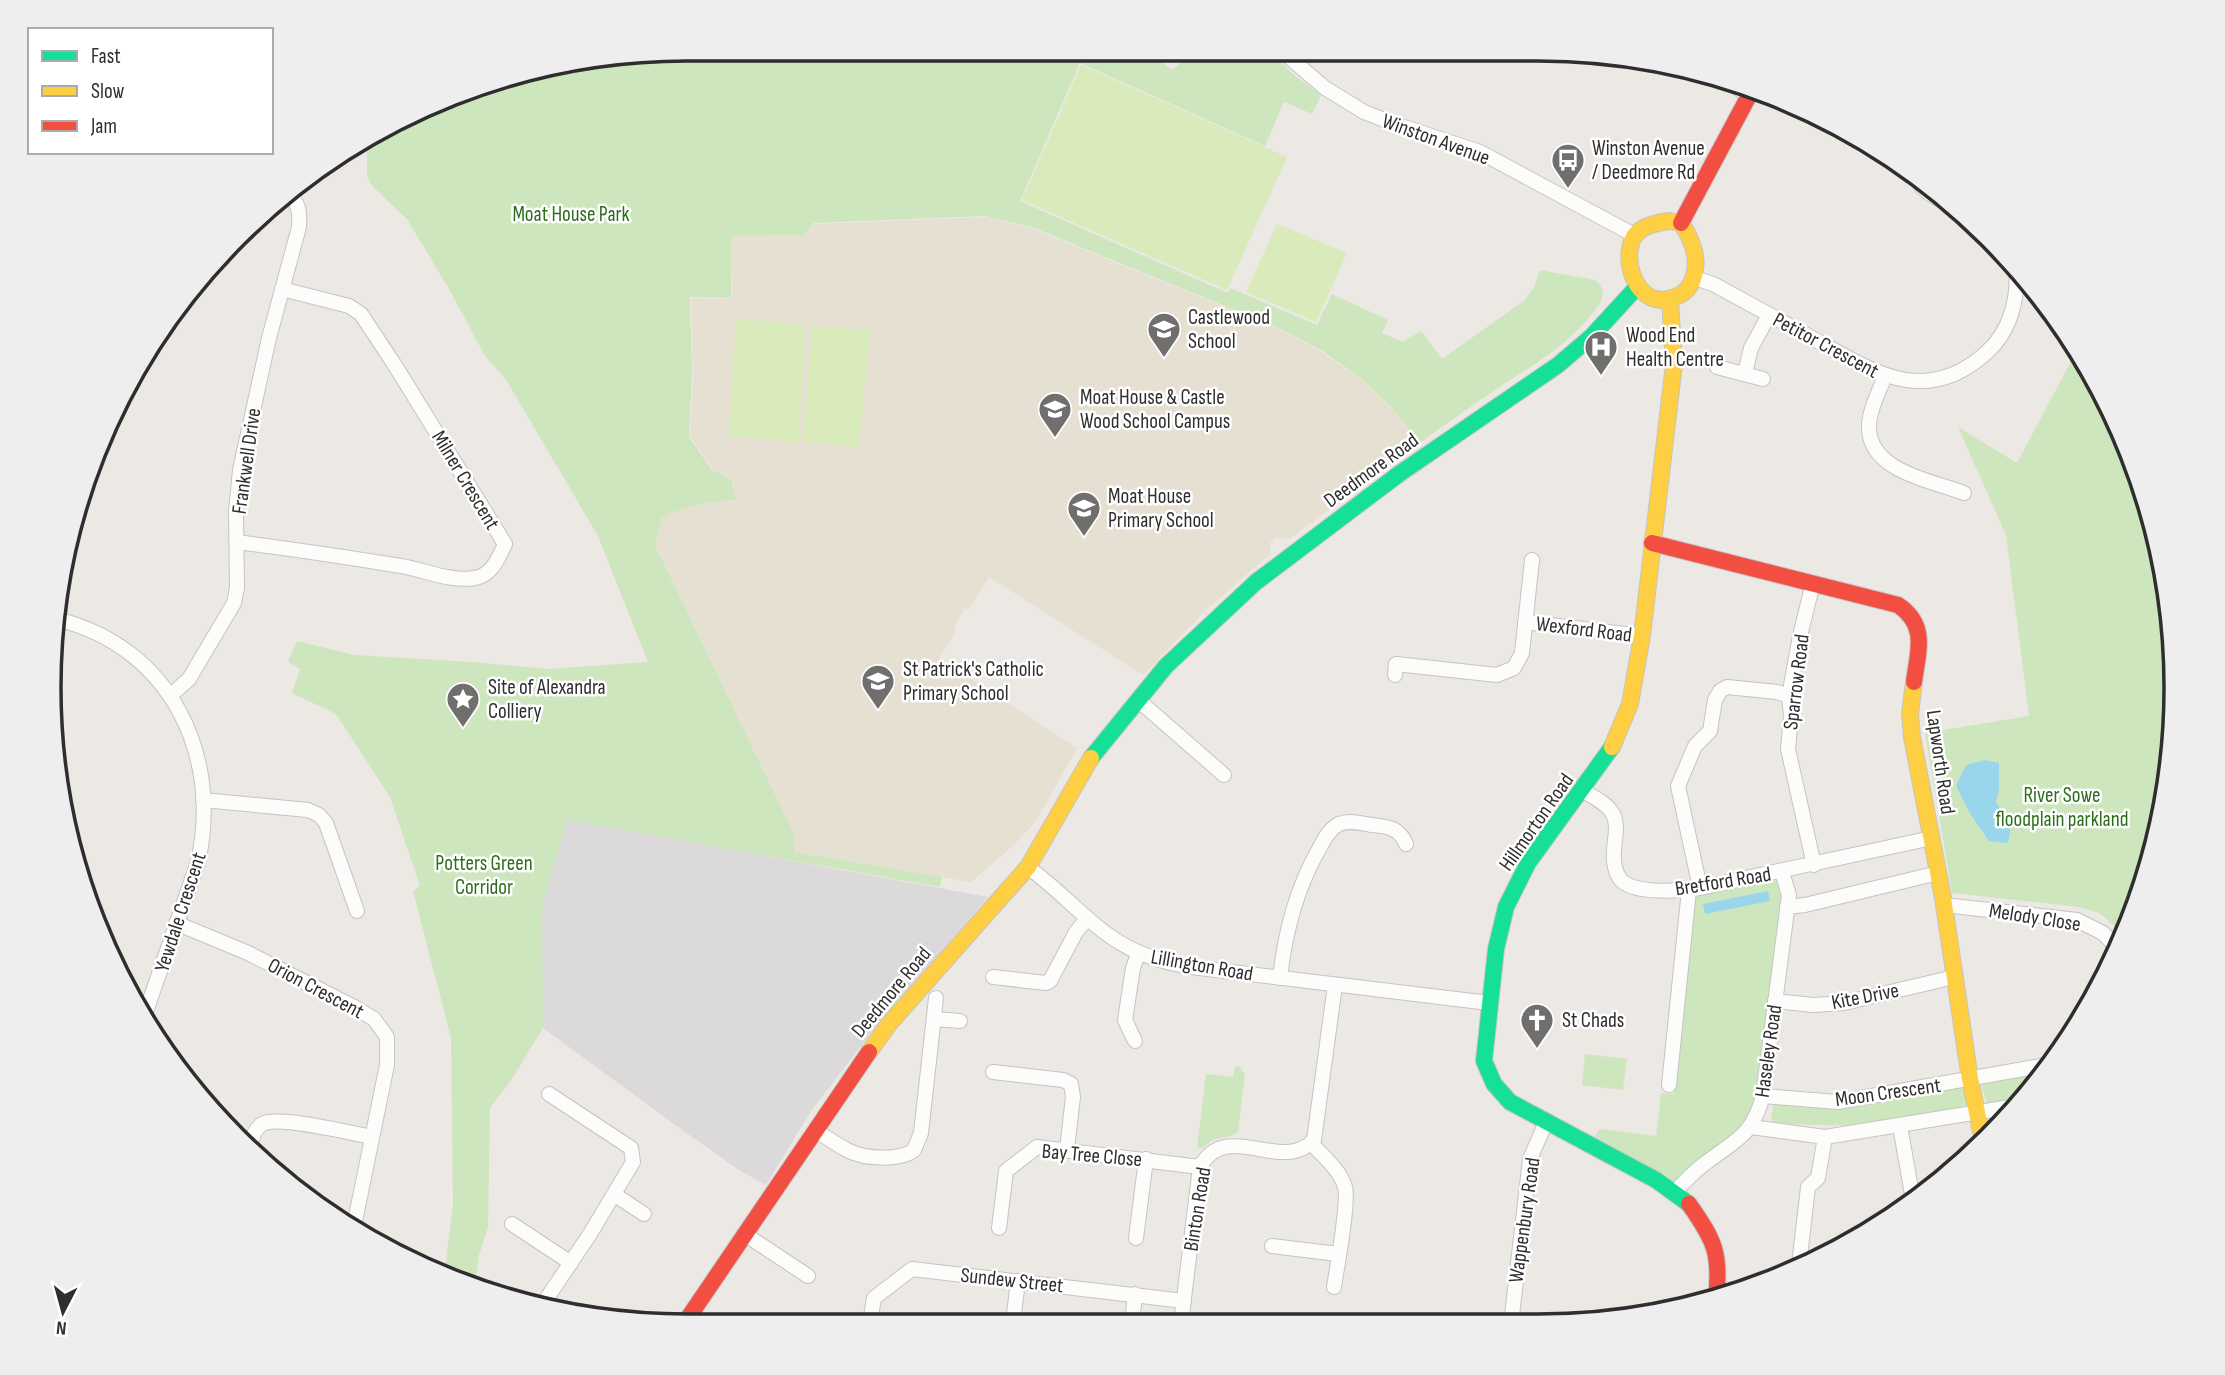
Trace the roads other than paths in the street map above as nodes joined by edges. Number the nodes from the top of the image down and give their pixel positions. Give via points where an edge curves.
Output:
1 (1302, 61) edge
2 (1748, 98) edge
3 (296, 200) edge
4 (1681, 223) junction
5 (1634, 235) junction
6 (1695, 278) junction
7 (1637, 286) junction
8 (2017, 286) edge
9 (282, 289) junction
10 (1670, 300) junction
11 (1769, 314) junction
12 (1717, 367) dead end
13 (1745, 373) junction
14 (1885, 376) junction
15 (1763, 379) dead end
16 (1964, 493) dead end
17 (237, 542) junction
18 (1652, 543) junction
19 (1532, 560) dead end
20 (1813, 583) junction
21 (65, 622) edge
22 (1525, 622) junction
23 (1642, 636) junction
24 (1395, 676) dead end
25 (170, 696) junction
26 (1789, 696) junction
27 (1138, 700) junction
28 (1224, 775) dead end
29 (1583, 791) junction
30 (203, 800) junction
31 (1932, 838) junction
32 (1406, 844) dead end
33 (1814, 865) junction
34 (1028, 867) junction
35 (1782, 872) junction
36 (1938, 873) junction
37 (1694, 889) junction
38 (1944, 905) junction
39 (1787, 906) junction
40 (357, 911) dead end
41 (1086, 920) junction
42 (176, 923) junction
43 (2110, 940) edge
44 (1138, 954) junction
45 (993, 977) dead end
46 (1954, 977) junction
47 (1280, 978) junction
48 (1335, 985) junction
49 (936, 998) dead end
50 (1775, 1001) junction
51 (1489, 1003) junction
52 (148, 1006) edge
53 (934, 1019) junction
54 (960, 1021) dead end
55 (1135, 1041) dead end
56 (2035, 1067) edge
57 (993, 1072) dead end
58 (1970, 1079) junction
59 (1669, 1086) dead end
60 (549, 1094) dead end
61 (1763, 1096) junction
62 (1999, 1109) edge
63 (1977, 1114) junction
64 (1546, 1122) junction
65 (1751, 1126) junction
66 (1900, 1126) junction
67 (816, 1130) junction
68 (1980, 1130) edge
69 (372, 1137) junction
70 (1825, 1137) junction
71 (253, 1138) edge
72 (1311, 1143) junction
73 (1067, 1149) junction
74 (1146, 1159) junction
75 (1200, 1167) junction
76 (1911, 1190) edge
77 (1674, 1193) junction
78 (615, 1195) junction
79 (644, 1214) dead end
80 (356, 1218) edge
81 (512, 1224) dead end
82 (999, 1228) dead end
83 (746, 1235) junction
84 (1136, 1238) dead end
85 (1272, 1246) dead end
86 (1338, 1254) junction
87 (1800, 1255) edge
88 (571, 1263) junction
89 (808, 1276) dead end
90 (1018, 1281) junction
91 (1334, 1287) dead end
92 (1716, 1287) edge
93 (1135, 1294) junction
94 (547, 1298) edge
95 (1184, 1301) junction
96 (691, 1314) edge
97 (871, 1314) edge
98 (1014, 1314) edge
99 (1133, 1314) edge
100 (1182, 1314) edge
101 (1512, 1314) edge

1 - 5 street, Winston Avenue via 1325,88 1364,111 1480,152
2 - 4 street
3 - 9 street, Frankwell Drive via 299,227
4 - 5 street via 1657,222
4 - 6 street via 1691,240
5 - 7 street via 1630,247
6 - 10 street via 1690,289
6 - 11 street, Petitor Crescent
7 - 10 street via 1651,297
7 - 27 street, Deedmore Road via 1592,336 1558,365 1399,474 1256,582 1166,666
8 - 14 street, Petitor Crescent via 2014,308 2000,337 1980,358 1953,375 1934,380
9 - 17 street, Frankwell Drive via 240,470
9 - 17 street, Milner Crescent via 349,306 361,314 505,544 488,573 458,578
10 - 18 street, Hillmorton Road via 1674,363
11 - 13 street via 1751,348
11 - 14 street, Petitor Crescent
12 - 13 street
13 - 15 street
14 - 16 street via 1869,428 1874,447 1887,462
17 - 25 street, Frankwell Drive via 234,603 189,679
18 - 20 street, Lapworth Road
18 - 23 street, Hillmorton Road
19 - 22 street, Wexford Road
20 - 26 street, Sparrow Road
20 - 31 street, Lapworth Road via 1898,605 1917,625 1910,714
21 - 25 street, Yewdale Crescent via 115,643 136,658
22 - 23 street, Wexford Road
22 - 24 street, Wexford Road via 1520,659 1506,673 1396,664
23 - 29 street, Hillmorton Road via 1625,722
25 - 30 street, Yewdale Crescent via 197,754
26 - 33 street, Sparrow Road via 1788,749
26 - 37 street via 1727,687 1715,700 1710,731 1695,746 1678,786
27 - 28 street
27 - 34 street, Deedmore Road via 1094,753
29 - 37 street, Bretford Road via 1612,812 1616,870 1625,884 1676,892
29 - 51 street, Hillmorton Road via 1533,856 1513,893 1500,929
30 - 40 street via 308,810 319,815 332,836
30 - 42 street, Yewdale Crescent via 203,842
31 - 33 street, Bretford Road
31 - 36 street, Lapworth Road
32 - 47 street, Lillington Road via 1390,827 1347,822 1332,829 1301,886
33 - 35 street, Bretford Road
34 - 41 street, Lillington Road
34 - 67 street, Deedmore Road via 890,1024
35 - 37 street, Bretford Road
35 - 39 street, Haseley Road via 1789,895
36 - 38 street, Lapworth Road
36 - 39 street, Bretford Road
37 - 59 street
38 - 43 street, Melody Close via 2077,920
38 - 46 street, Lapworth Road
39 - 50 street, Haseley Road
41 - 44 street, Lillington Road
41 - 45 street via 1051,981
42 - 52 street, Yewdale Crescent
42 - 69 street, Orion Crescent via 248,953 374,1018 389,1049
44 - 47 street, Lillington Road via 1176,965
44 - 55 street via 1125,1020
46 - 50 street, Kite Drive via 1844,1003
46 - 58 street, Lapworth Road
47 - 48 street, Lillington Road
48 - 51 street, Lillington Road
48 - 72 street via 1317,1133
49 - 53 street
50 - 61 street, Haseley Road
51 - 64 street, Hillmorton Road via 1484,1047 1489,1077 1510,1102
53 - 54 street
53 - 67 street via 921,1133 914,1150 897,1158 859,1154
56 - 58 street
57 - 73 street via 1070,1084 1073,1097
58 - 61 street, Moon Crescent via 1838,1102
58 - 63 street, Lapworth Road
60 - 78 street via 631,1148 633,1162
61 - 65 street, Haseley Road
62 - 63 street
63 - 66 street
63 - 68 street, Lapworth Road
64 - 77 street, Hillmorton Road
64 - 101 street, Wappenbury Road via 1530,1159
65 - 70 street
65 - 77 street, Haseley Road
66 - 70 street
66 - 76 street
67 - 83 street, Deedmore Road
69 - 71 street via 280,1120 261,1125
69 - 80 street, Orion Crescent
70 - 87 street via 1818,1178 1808,1187
72 - 75 street, Binton Road via 1289,1153 1228,1146 1206,1156
72 - 86 street via 1345,1187
73 - 74 street, Bay Tree Close
73 - 82 street, Bay Tree Close via 1037,1147 1006,1171
74 - 75 street, Bay Tree Close
74 - 84 street
75 - 95 street, Binton Road
77 - 92 street, Hillmorton Road via 1688,1203 1709,1232 1716,1249
78 - 79 street
78 - 88 street
81 - 88 street
83 - 89 street
83 - 96 street, Deedmore Road
85 - 86 street
86 - 91 street
88 - 94 street
90 - 93 street, Sundew Street
90 - 97 street, Sundew Street via 912,1269 874,1298
90 - 98 street
93 - 95 street, Sundew Street
93 - 99 street
95 - 100 street, Binton Road

